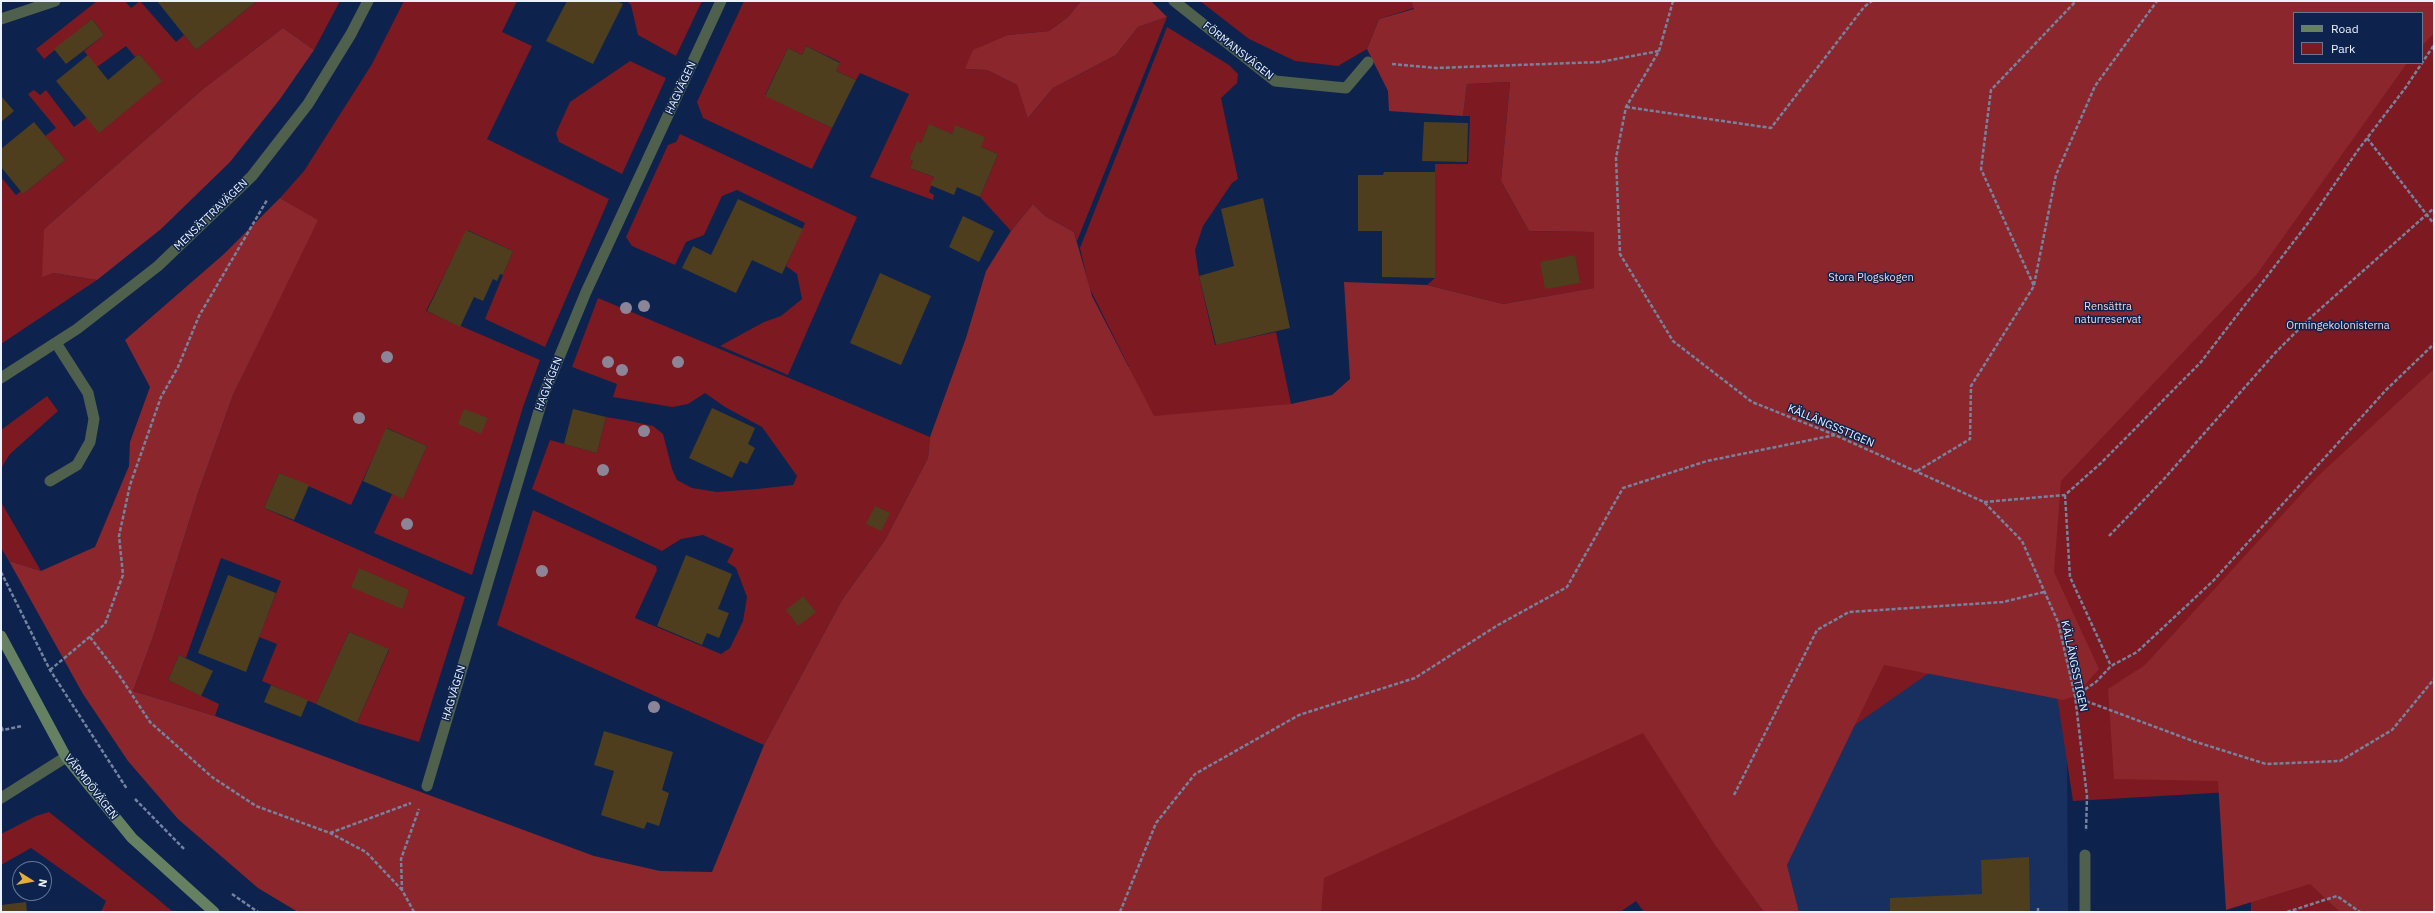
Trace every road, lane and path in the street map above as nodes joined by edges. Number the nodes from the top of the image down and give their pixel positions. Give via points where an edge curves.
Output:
1 (55, 1) edge
2 (368, 1) edge
3 (721, 1) edge
4 (1174, 1) edge
5 (1673, 1) edge
6 (1872, 1) edge
7 (2076, 1) edge
8 (2157, 1) edge
9 (1, 19) edge
10 (2434, 45) edge
11 (1659, 51) junction
12 (1368, 62) joint
13 (2423, 62) edge
14 (2421, 64) edge
15 (1626, 107) junction
16 (2367, 138) junction
17 (267, 200) dead end
18 (2434, 208) edge
19 (2427, 215) junction
20 (2434, 224) edge
21 (2034, 286) junction
22 (56, 343) junction
23 (2434, 344) edge
24 (1, 378) edge
25 (1835, 435) junction
26 (1916, 471) junction
27 (50, 481) dead end
28 (2065, 495) junction
29 (1984, 502) junction
30 (2109, 536) dead end
31 (1, 572) edge
32 (2044, 592) junction
33 (1, 636) edge
34 (90, 637) junction
35 (2111, 666) junction
36 (50, 670) junction
37 (2434, 679) edge
38 (2075, 696) junction
39 (1, 727) edge
40 (3, 730) dead end
41 (66, 757) junction
42 (427, 786) joint
43 (1734, 794) dead end
44 (1, 798) edge
45 (423, 798) junction
46 (330, 833) junction
47 (188, 853) dead end
48 (2085, 855) joint
49 (227, 890) dead end
50 (402, 890) junction
51 (2038, 908) dead end
52 (214, 912) edge
53 (258, 912) edge
54 (414, 912) edge
55 (1120, 912) edge
56 (2038, 912) edge
57 (2085, 912) edge
58 (2287, 912) edge
59 (2360, 912) edge

1 - 9 street
2 - 22 street, MENSÄTTRAVÄGEN via 352,34 308,104 252,176 158,266
3 - 42 street, HAGVÄGEN via 586,292 544,394
4 - 12 street, FÖRMANSVÄGEN via 1275,81 1346,88
5 - 11 path, KÄLLÄNGSSTIGEN
6 - 15 path via 1864,7 1772,128
7 - 21 path via 1991,90 1981,168
8 - 21 path via 2095,86 2056,175
10 - 13 path
11 - 12 path via 1600,62 1436,68
11 - 15 path, KÄLLÄNGSSTIGEN
14 - 16 path
15 - 25 path, KÄLLÄNGSSTIGEN via 1616,158 1620,254 1673,341 1752,402
16 - 19 path
16 - 28 path via 2308,223 2201,362 2102,463
17 - 34 path via 199,316 178,367 161,397 128,492 119,536 123,575 105,624
18 - 19 path
19 - 20 path
19 - 30 path via 2310,318 2275,353 2164,479
21 - 26 path via 1971,386 1970,439
22 - 24 street, MENSÄTTRAVÄGEN
22 - 27 street via 88,393 94,419 90,442 77,465
23 - 35 path via 2386,390 2213,581 2138,652
25 - 26 path, KÄLLÄNGSSTIGEN
25 - 55 path via 1707,461 1623,488 1567,587 1498,625 1414,678 1299,715 1195,774 1156,823
26 - 29 path, KÄLLÄNGSSTIGEN
28 - 29 path
28 - 35 path via 2070,577
29 - 32 path, KÄLLÄNGSSTIGEN via 2022,541
31 - 36 path
32 - 38 path, KÄLLÄNGSSTIGEN via 2058,622
32 - 43 path via 2003,602 1849,612 1817,630
33 - 41 main road, VÄRMDÖVÄGEN
34 - 36 path
34 - 46 path via 150,722 212,777 256,806
35 - 38 path via 2096,682
36 - 47 path via 130,794
37 - 38 path via 2392,730 2340,762 2266,764 2193,741
38 - 48 path, KÄLLÄNGSSTIGEN via 2087,796
39 - 40 path
41 - 44 street
41 - 52 main road, VÄRMDÖVÄGEN via 132,838
42 - 45 path
45 - 46 path
45 - 50 path via 401,859
46 - 50 path via 366,852
48 - 57 street
49 - 53 path
50 - 54 path
51 - 56 path
58 - 59 path via 2337,896

